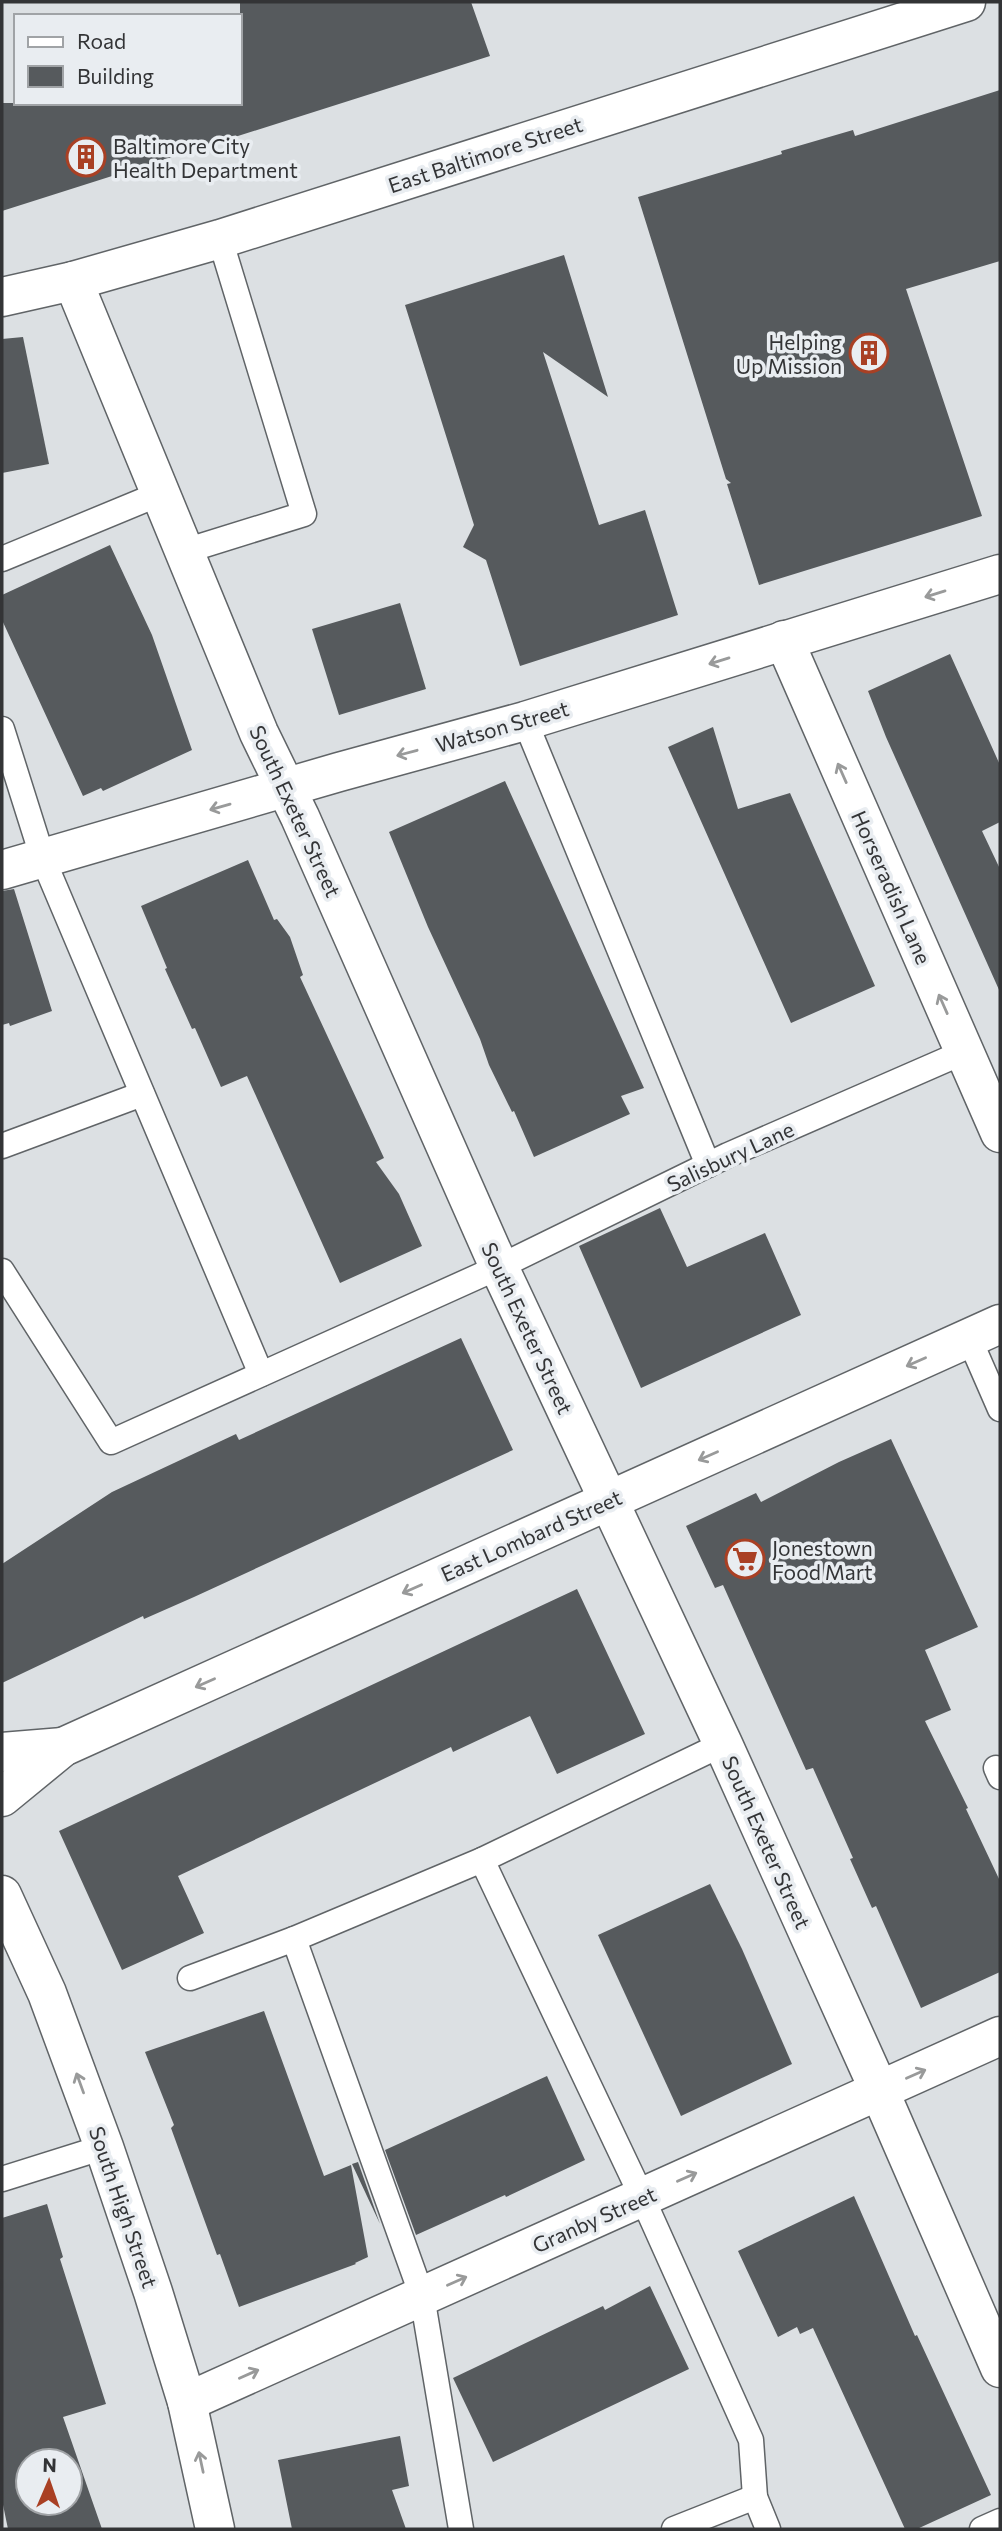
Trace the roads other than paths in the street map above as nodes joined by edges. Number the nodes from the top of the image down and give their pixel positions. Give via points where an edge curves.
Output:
1 (966, 2) edge
2 (220, 239) junction
3 (73, 281) junction
4 (2, 297) edge
5 (159, 494) junction
6 (185, 551) junction
7 (2, 559) edge
8 (1000, 574) edge
9 (785, 640) junction
10 (525, 721) junction
11 (2, 729) edge
12 (285, 787) junction
13 (43, 859) junction
14 (2, 870) edge
15 (964, 1052) junction
16 (142, 1094) junction
17 (1000, 1133) edge
18 (2, 1146) edge
19 (708, 1165) junction
20 (499, 1267) junction
21 (2, 1271) edge
22 (985, 1331) edge
23 (261, 1374) junction
24 (1000, 1409) edge
25 (608, 1500) junction
26 (723, 1744) junction
27 (63, 1747) junction
28 (2, 1752) edge
29 (2, 1797) edge
30 (482, 1860) junction
31 (2, 1895) edge
32 (294, 1939) junction
33 (190, 1978) dead end
34 (1000, 2036) edge
35 (879, 2090) junction
36 (104, 2147) junction
37 (2, 2179) edge
38 (642, 2197) junction
39 (422, 2297) junction
40 (1000, 2368) edge
41 (187, 2402) junction
42 (755, 2497) junction
43 (1000, 2521) edge
44 (215, 2529) edge
45 (461, 2529) edge
46 (674, 2529) edge
47 (768, 2529) edge
48 (982, 2529) edge

1 - 2 street, East Baltimore Street
2 - 3 street, East Baltimore Street
2 - 6 lane via 304,514
3 - 4 street, East Baltimore Street
3 - 5 street, South Exeter Street
5 - 6 street, South Exeter Street
5 - 7 lane
6 - 12 street, South Exeter Street
8 -> 9 street, Watson Street
9 -> 10 street, Watson Street
15 -> 9 street, Horseradish Lane
10 -> 12 street, Watson Street
10 - 19 lane
11 - 13 lane
12 -> 13 street, Watson Street
12 - 20 street, South Exeter Street
13 - 14 street, Watson Street
13 - 16 lane
15 - 17 street, Horseradish Lane
15 - 19 lane, Salisbury Lane
16 - 18 lane
16 - 23 lane
19 - 20 lane, Salisbury Lane
20 - 23 lane, Salisbury Lane
20 - 25 street, South Exeter Street
21 - 23 lane, Salisbury Lane via 111,1442
22 - 24 lane
22 -> 25 street, East Lombard Street
25 - 26 street, South Exeter Street
25 -> 27 street, East Lombard Street
26 - 30 lane
26 - 35 street, South Exeter Street
27 - 28 street, East Lombard Street
27 - 29 street, East Lombard Street
30 - 32 lane
30 - 38 lane
36 -> 31 street, South High Street via 47,1993
32 - 33 lane
32 - 39 lane
35 -> 34 street, Granby Street
38 -> 35 street, Granby Street
35 - 40 street, South Exeter Street
36 - 37 lane
36 - 41 street, South High Street
39 -> 38 street, Granby Street
38 - 42 lane via 751,2440
41 -> 39 street, Granby Street
39 - 45 lane
44 -> 41 street, South High Street
42 - 46 lane
42 - 47 lane
43 - 48 lane

